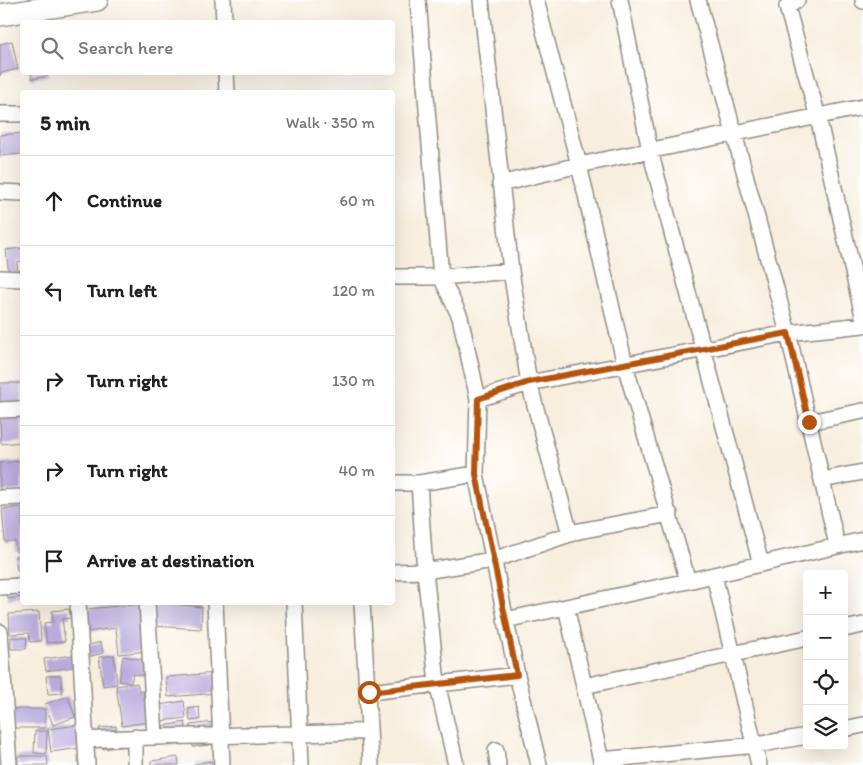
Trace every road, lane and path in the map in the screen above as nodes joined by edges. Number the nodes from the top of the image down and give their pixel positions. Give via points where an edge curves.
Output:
1 (97, 0) edge
2 (223, 0) edge
3 (418, 0) edge
4 (481, 0) edge
5 (536, 0) edge
6 (620, 0) edge
7 (698, 0) edge
8 (797, 0) edge
9 (0, 15) edge
10 (224, 20) edge
11 (226, 75) edge
12 (227, 90) edge
13 (863, 107) edge
14 (0, 114) edge
15 (20, 114) edge
16 (818, 117) junction
17 (733, 135) junction
18 (650, 151) junction
19 (579, 165) junction
20 (500, 184) junction
21 (0, 192) edge
22 (20, 193) edge
23 (511, 271) junction
24 (395, 277) edge
25 (442, 277) junction
26 (0, 278) edge
27 (20, 279) edge
28 (863, 316) edge
29 (863, 324) edge
30 (788, 333) junction
31 (705, 349) junction
32 (626, 365) junction
33 (529, 382) junction
34 (478, 399) junction
35 (20, 409) edge
36 (0, 410) edge
37 (863, 412) edge
38 (809, 422) junction
39 (863, 472) edge
40 (476, 474) junction
41 (822, 480) junction
42 (395, 483) edge
43 (419, 483) junction
44 (20, 497) edge
45 (0, 498) edge
46 (670, 514) junction
47 (570, 534) junction
48 (863, 540) edge
49 (837, 545) junction
50 (493, 560) junction
51 (761, 564) junction
52 (425, 571) junction
53 (395, 572) edge
54 (714, 575) junction
55 (688, 581) junction
56 (20, 586) edge
57 (0, 587) edge
58 (78, 605) edge
59 (147, 605) edge
60 (214, 605) edge
61 (294, 605) edge
62 (362, 605) edge
63 (566, 607) junction
64 (505, 620) junction
65 (863, 624) edge
66 (848, 628) edge
67 (0, 632) edge
68 (0, 638) edge
69 (803, 639) edge
70 (734, 656) junction
71 (517, 675) junction
72 (436, 683) junction
73 (584, 686) junction
74 (369, 692) junction
75 (2, 709) edge
76 (863, 725) edge
77 (848, 728) edge
78 (369, 731) junction
79 (221, 735) junction
80 (300, 735) junction
81 (155, 736) junction
82 (135, 737) junction
83 (803, 737) edge
84 (86, 740) junction
85 (756, 745) junction
86 (601, 762) edge
87 (9, 765) edge
88 (87, 765) edge
89 (135, 765) edge
90 (222, 765) edge
91 (301, 765) edge
92 (371, 765) edge
93 (456, 765) edge
94 (539, 765) edge
95 (759, 765) edge

1 - 9 main road
2 - 10 street
3 - 25 street
4 - 20 street
5 - 19 street
6 - 18 street
7 - 17 street
8 - 16 street via 788,6
11 - 12 street
13 - 16 street
14 - 15 street
16 - 17 street
16 - 28 street
17 - 18 street
17 - 30 street
18 - 19 street
18 - 31 street
19 - 20 street
19 - 32 street
20 - 23 street
21 - 22 street
23 - 25 street
23 - 33 street
24 - 25 street
25 - 34 street via 460,317
26 - 27 street
29 - 30 street
30 - 31 street
30 - 38 street
31 - 32 street
31 - 51 street
32 - 33 street
32 - 46 street
33 - 34 street
33 - 47 street
34 - 40 street
35 - 36 street
37 - 38 street
38 - 41 street
39 - 41 street
40 - 43 street
40 - 50 street
41 - 49 street
42 - 43 street
43 - 52 street
44 - 45 street
46 - 47 street
46 - 55 street
47 - 50 street
48 - 49 street
49 - 51 street
50 - 52 street
50 - 64 street
51 - 54 street
52 - 53 street
52 - 72 street
54 - 55 street
54 - 70 street
55 - 63 street
56 - 57 street
58 - 84 street
59 - 81 street
60 - 79 street
61 - 80 street
62 - 74 street
63 - 64 street
63 - 73 street
64 - 71 street
65 - 66 street
67 - 68 street
68 - 75 street
69 - 70 street
70 - 73 street
70 - 85 street
71 - 72 street
71 - 94 street
72 - 74 street
72 - 93 street
73 - 86 street
74 - 78 street
75 - 87 street
76 - 77 street
78 - 80 street
78 - 92 street
79 - 80 street
79 - 81 street
79 - 90 street
80 - 91 street
81 - 82 street
82 - 84 street
82 - 89 street
83 - 85 street
84 - 88 street
85 - 86 street
85 - 95 street

